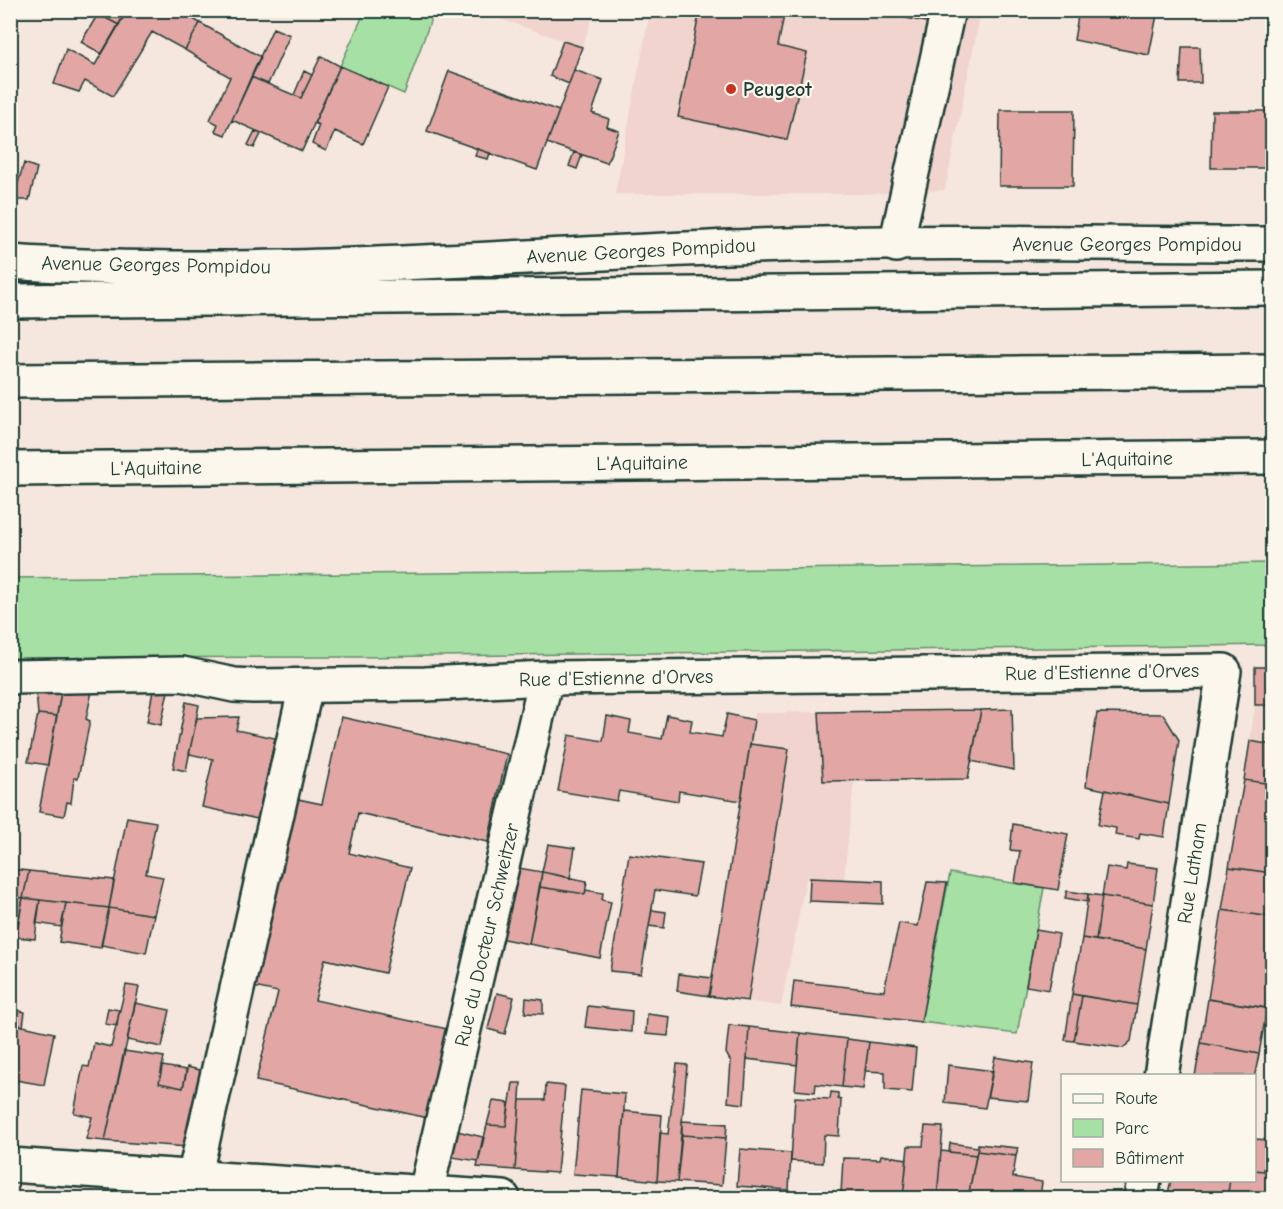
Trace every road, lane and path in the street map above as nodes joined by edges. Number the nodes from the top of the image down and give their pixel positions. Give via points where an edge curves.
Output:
1 (948, 10) edge
2 (1272, 244) edge
3 (896, 245) junction
4 (10, 262) edge
5 (1272, 288) edge
6 (10, 301) edge
7 (1272, 371) edge
8 (10, 381) edge
9 (1272, 458) edge
10 (10, 469) edge
11 (1224, 671) joint
12 (10, 677) edge
13 (546, 678) junction
14 (306, 686) junction
15 (1161, 1074) edge
16 (10, 1165) edge
17 (194, 1178) junction
18 (1144, 1182) edge
19 (426, 1192) junction
20 (503, 1198) edge
21 (1141, 1198) edge

1 - 3 main road
2 - 3 main road, Avenue Georges Pompidou
3 - 4 main road, Avenue Georges Pompidou via 786,245 316,267 158,268
5 - 6 main road, Avenue Georges Pompidou
7 - 8 main road
9 - 10 main road, L'Aquitaine
11 - 13 main road, Rue d'Estienne d'Orves
11 - 15 main road, Rue Latham
12 - 14 main road, Rue d'Estienne d'Orves via 182,674 234,685
13 - 14 main road, Rue d'Estienne d'Orves
13 - 19 main road, Rue du Docteur Schweitzer
14 - 17 main road
16 - 17 main road
17 - 19 main road
18 - 21 main road
19 - 20 main road

